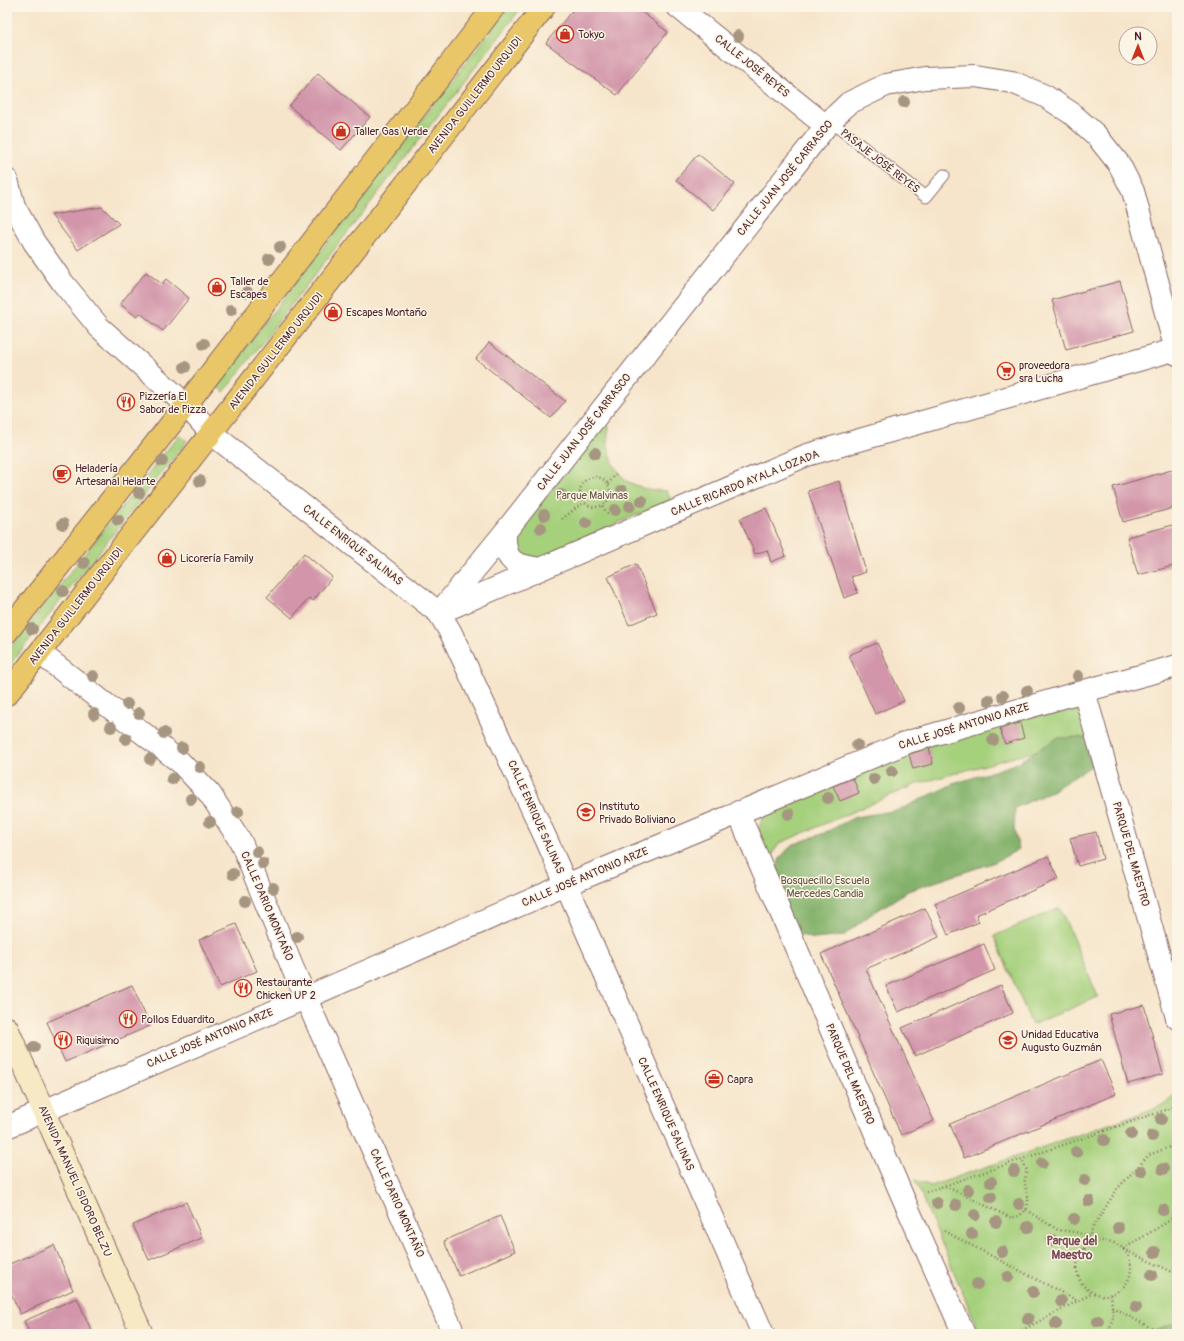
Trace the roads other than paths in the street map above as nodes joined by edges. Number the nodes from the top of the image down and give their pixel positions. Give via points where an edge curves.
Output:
1 (494, 7) edge
2 (544, 7) edge
3 (678, 7) edge
4 (828, 123) junction
5 (944, 175) dead end
6 (7, 180) edge
7 (1177, 351) edge
8 (186, 405) junction
9 (211, 433) junction
10 (505, 532) junction
11 (541, 569) junction
12 (439, 613) junction
13 (7, 632) edge
14 (40, 653) junction
15 (1177, 666) edge
16 (1084, 691) junction
17 (7, 694) edge
18 (738, 812) junction
19 (566, 885) junction
20 (306, 996) junction
21 (1177, 1018) edge
22 (7, 1028) edge
23 (44, 1110) junction
24 (7, 1126) edge
25 (142, 1334) edge
26 (454, 1334) edge
27 (763, 1334) edge
28 (964, 1334) edge

1 - 8 main road
2 - 9 main road, AVENIDA GUILLERMO URQUIDI
3 - 4 street, CALLE JOSÉ REYES
4 - 5 lane, PASAJE JOSÉ REYES via 926,197
4 - 7 street, CALLE JUAN JOSÉ CARRASCO via 849,103 886,85 925,78 976,76 1012,82 1045,96 1070,113 1096,136 1119,164 1133,191
4 - 10 street, CALLE JUAN JOSÉ CARRASCO
6 - 8 street, CALLE ENRIQUE SALINAS via 14,206 30,236 63,283 99,327
7 - 11 street, CALLE RICARDO AYALA LOZADA via 807,456
8 - 9 street, CALLE ENRIQUE SALINAS
8 - 13 main road
9 - 12 street, CALLE ENRIQUE SALINAS
9 - 14 main road, AVENIDA GUILLERMO URQUIDI
10 - 11 street via 504,544 508,556 515,563 525,567
10 - 12 street, CALLE JUAN JOSÉ CARRASCO
11 - 12 street, CALLE RICARDO AYALA LOZADA
12 - 19 street, CALLE ENRIQUE SALINAS via 451,633
14 - 17 main road, AVENIDA GUILLERMO URQUIDI
14 - 20 street, CALLE DARIO MONTAÑO via 180,762 210,794 241,842
15 - 16 street, CALLE JOSÉ ANTONIO ARZE
16 - 18 street, CALLE JOSÉ ANTONIO ARZE via 908,742
16 - 21 street, PARQUE DEL MAESTRO
18 - 19 street, CALLE JOSÉ ANTONIO ARZE
18 - 28 street, PARQUE DEL MAESTRO
19 - 20 street, CALLE JOSÉ ANTONIO ARZE
19 - 27 street, CALLE ENRIQUE SALINAS
20 - 23 street, CALLE JOSÉ ANTONIO ARZE
20 - 26 street, CALLE DARIO MONTAÑO
22 - 23 main road, AVENIDA MANUEL ISIDORO BELZU
23 - 24 street, CALLE JOSÉ ANTONIO ARZE
23 - 25 main road, AVENIDA MANUEL ISIDORO BELZU

